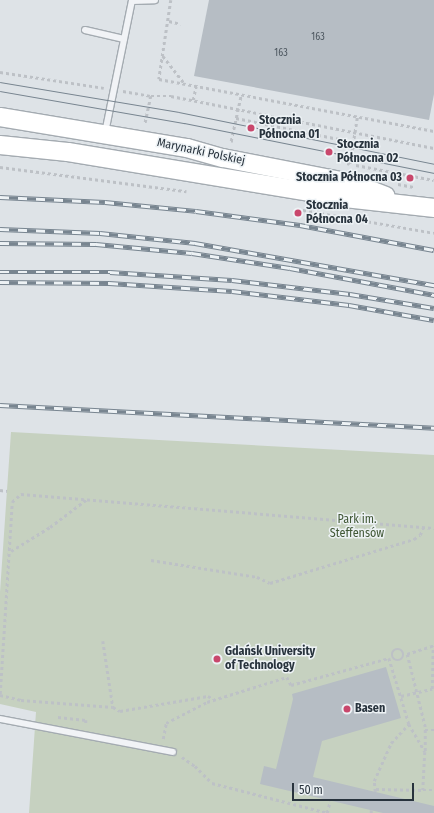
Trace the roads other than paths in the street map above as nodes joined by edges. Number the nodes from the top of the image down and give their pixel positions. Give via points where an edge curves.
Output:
1 (155, 0) edge
2 (132, 1) edge
3 (85, 30) dead end
4 (124, 39) junction
5 (0, 117) edge
6 (105, 133) junction
7 (0, 144) edge
8 (100, 157) junction
9 (398, 202) junction
10 (434, 208) edge
11 (0, 719) edge
12 (173, 752) road end

1 - 2 lane
2 - 4 lane
3 - 4 lane
4 - 6 lane
5 - 6 main road, Marynarki Polskiej
6 - 8 main road
6 - 9 main road, Marynarki Polskiej via 352,183
7 - 8 main road, Marynarki Polskiej
8 - 9 main road, Marynarki Polskiej via 345,198
9 - 10 main road, Marynarki Polskiej
11 - 12 lane

